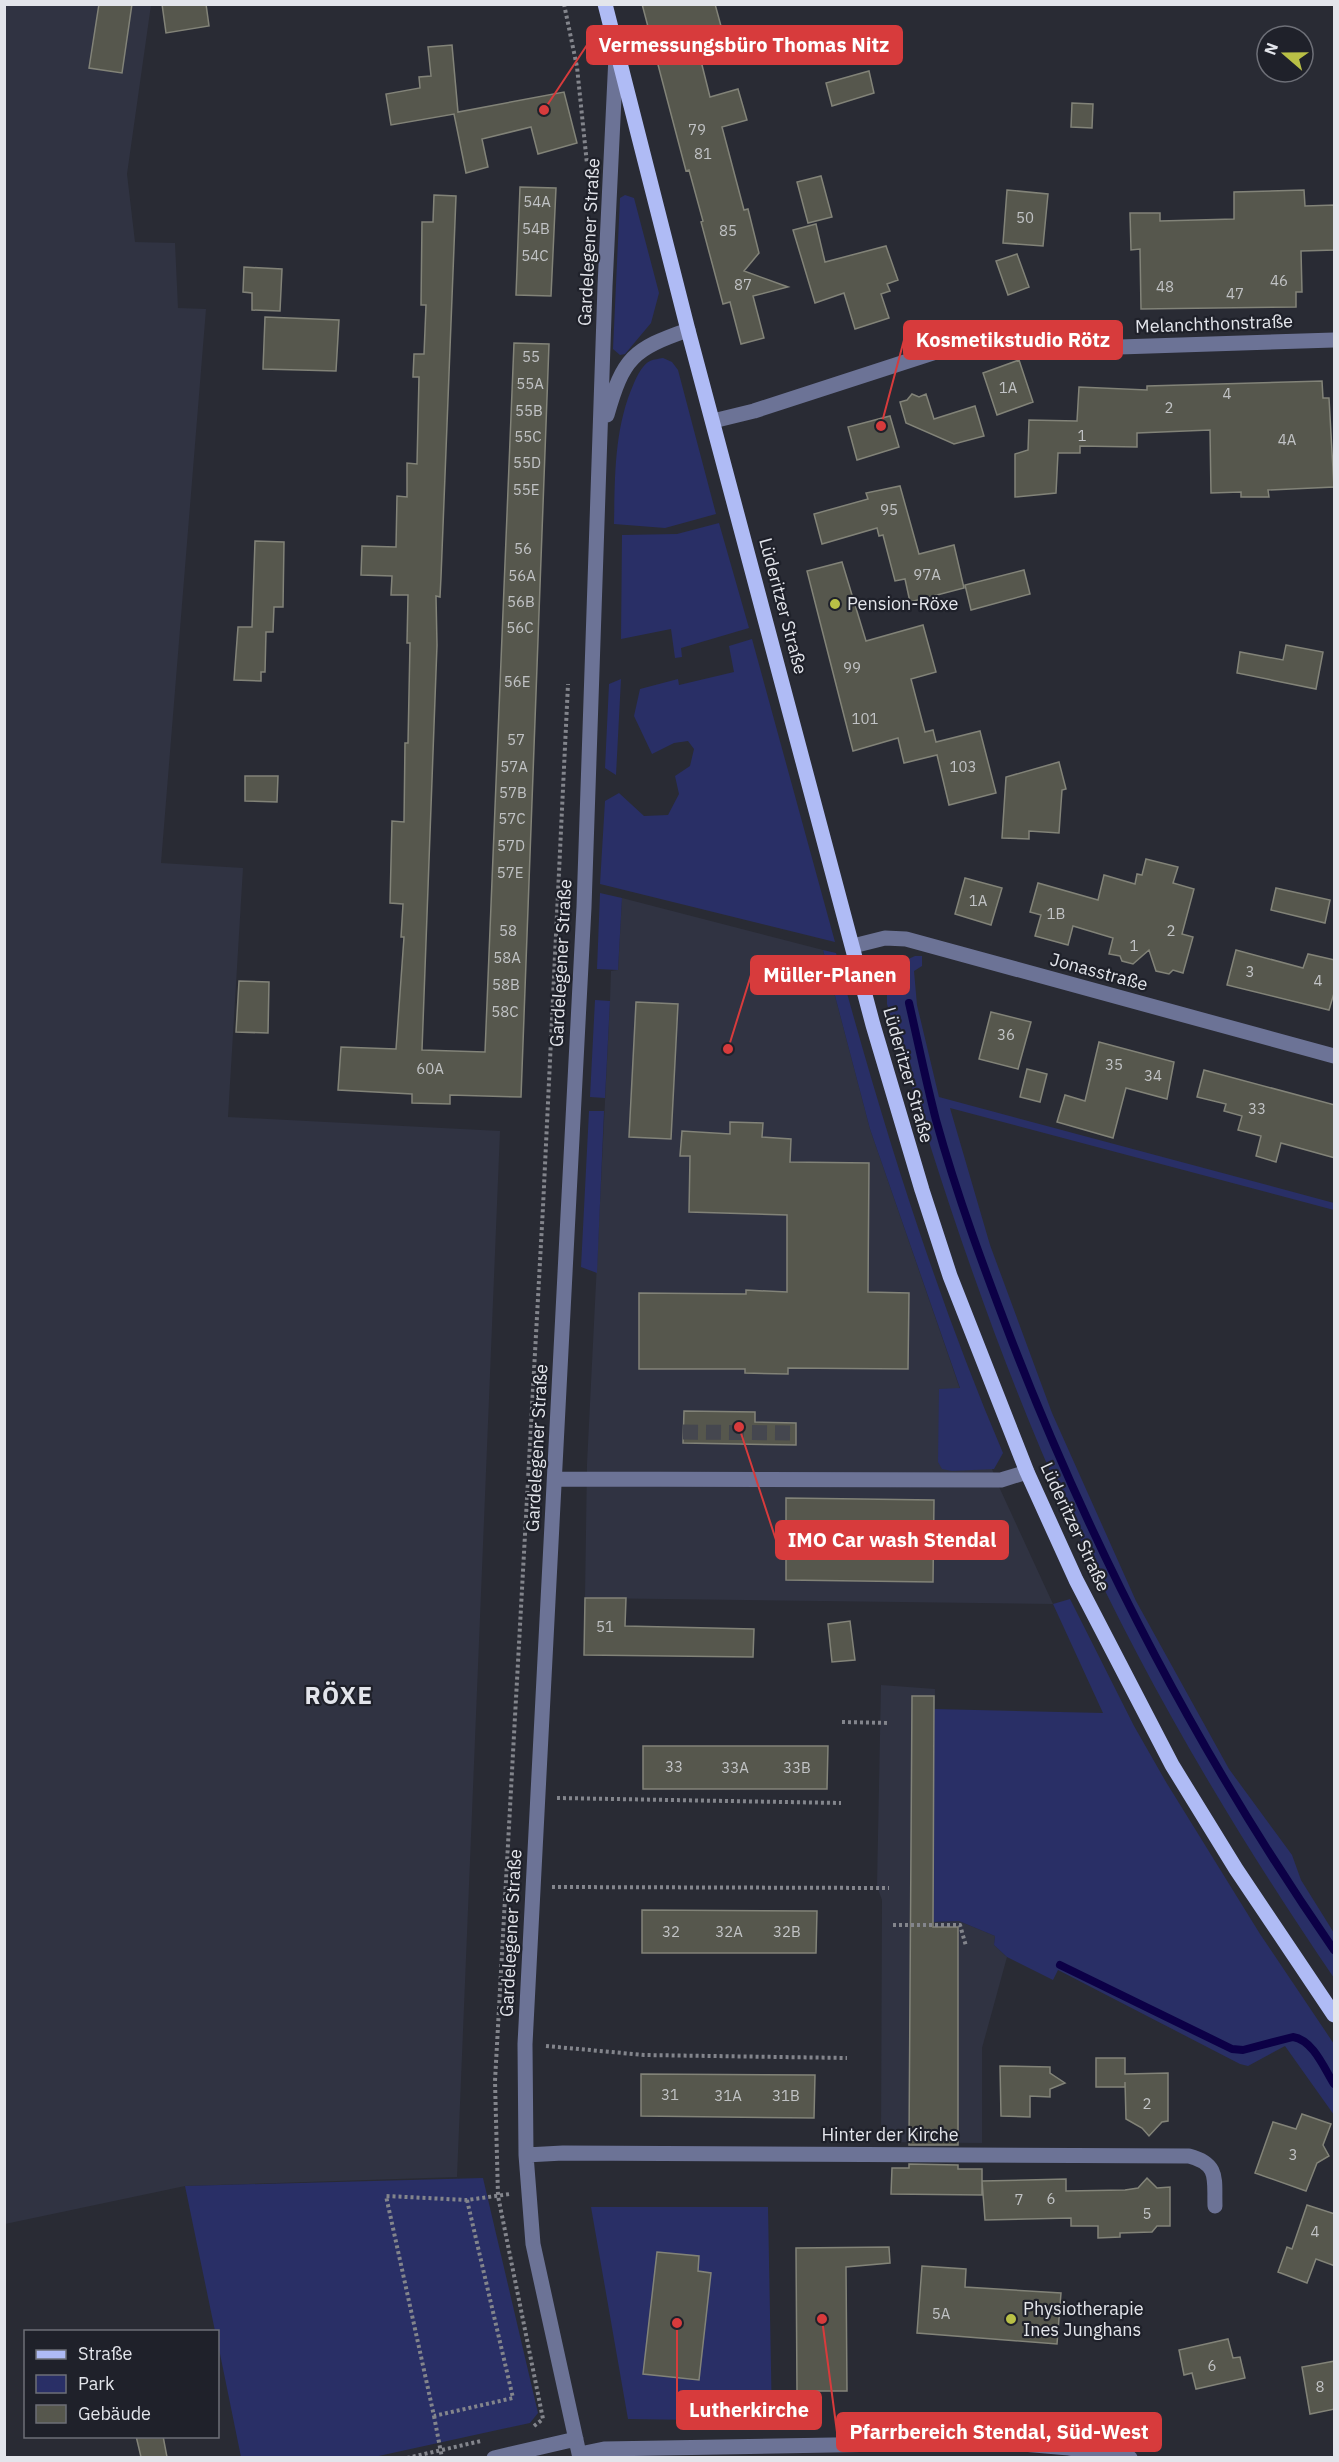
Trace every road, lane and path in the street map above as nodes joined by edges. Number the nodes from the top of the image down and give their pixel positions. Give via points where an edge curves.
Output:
1 (564, 4) edge
2 (605, 4) edge
3 (616, 50) junction
4 (588, 167) dead end
5 (688, 330) junction
6 (1335, 340) edge
7 (713, 421) junction
8 (601, 436) junction
9 (568, 676) dead end
10 (853, 946) junction
11 (1335, 1056) edge
12 (1027, 1472) junction
13 (555, 1479) junction
14 (842, 1722) dead end
15 (890, 1723) dead end
16 (539, 1797) junction
17 (841, 1803) dead end
18 (533, 1887) junction
19 (889, 1888) dead end
20 (893, 1925) dead end
21 (966, 1946) dead end
22 (1335, 2015) edge
23 (525, 2044) junction
24 (847, 2058) dead end
25 (525, 2155) junction
26 (528, 2191) junction
27 (498, 2196) junction
28 (467, 2200) junction
29 (1215, 2206) dead end
30 (434, 2416) junction
31 (527, 2431) dead end
32 (484, 2440) dead end
33 (441, 2449) junction
34 (579, 2450) edge
35 (407, 2457) edge
36 (442, 2457) edge
37 (494, 2457) edge
38 (1130, 2457) edge

1 - 4 path via 577,67
2 - 3 main road, Lüderitzer Straße
3 - 5 main road, Lüderitzer Straße
3 - 8 street, Gardelegener Straße
5 - 7 main road, Lüderitzer Straße
5 - 8 street, Gardelegener Straße via 639,350 621,377
6 - 7 street, Melanchthonstraße via 1089,348 1007,335 981,337
7 - 10 main road, Lüderitzer Straße
8 - 13 street, Gardelegener Straße via 584,907
9 - 27 path via 495,2081
10 - 11 street, Jonasstraße via 885,938 906,939
10 - 12 main road, Lüderitzer Straße via 922,1190 982,1362
12 - 13 street via 1001,1480
12 - 22 main road, Lüderitzer Straße via 1076,1580 1172,1765 1236,1869
13 - 16 street, Gardelegener Straße
14 - 15 path
16 - 17 path
16 - 18 street, Gardelegener Straße
18 - 19 path
18 - 23 street, Gardelegener Straße
20 - 21 path via 960,1925
23 - 24 path via 644,2055
23 - 25 street, Gardelegener Straße
25 - 26 street, Gardelegener Straße
25 - 29 street, Hinter der Kirche via 1189,2156 1204,2160 1214,2171
26 - 27 path
26 - 34 street, Gardelegener Straße via 533,2244
27 - 28 path
27 - 31 path via 543,2419
28 - 30 path via 513,2398
28 - 30 path via 386,2196
30 - 33 path
32 - 33 path
33 - 35 path
33 - 36 path
34 - 37 street
34 - 38 street via 1000,2442

